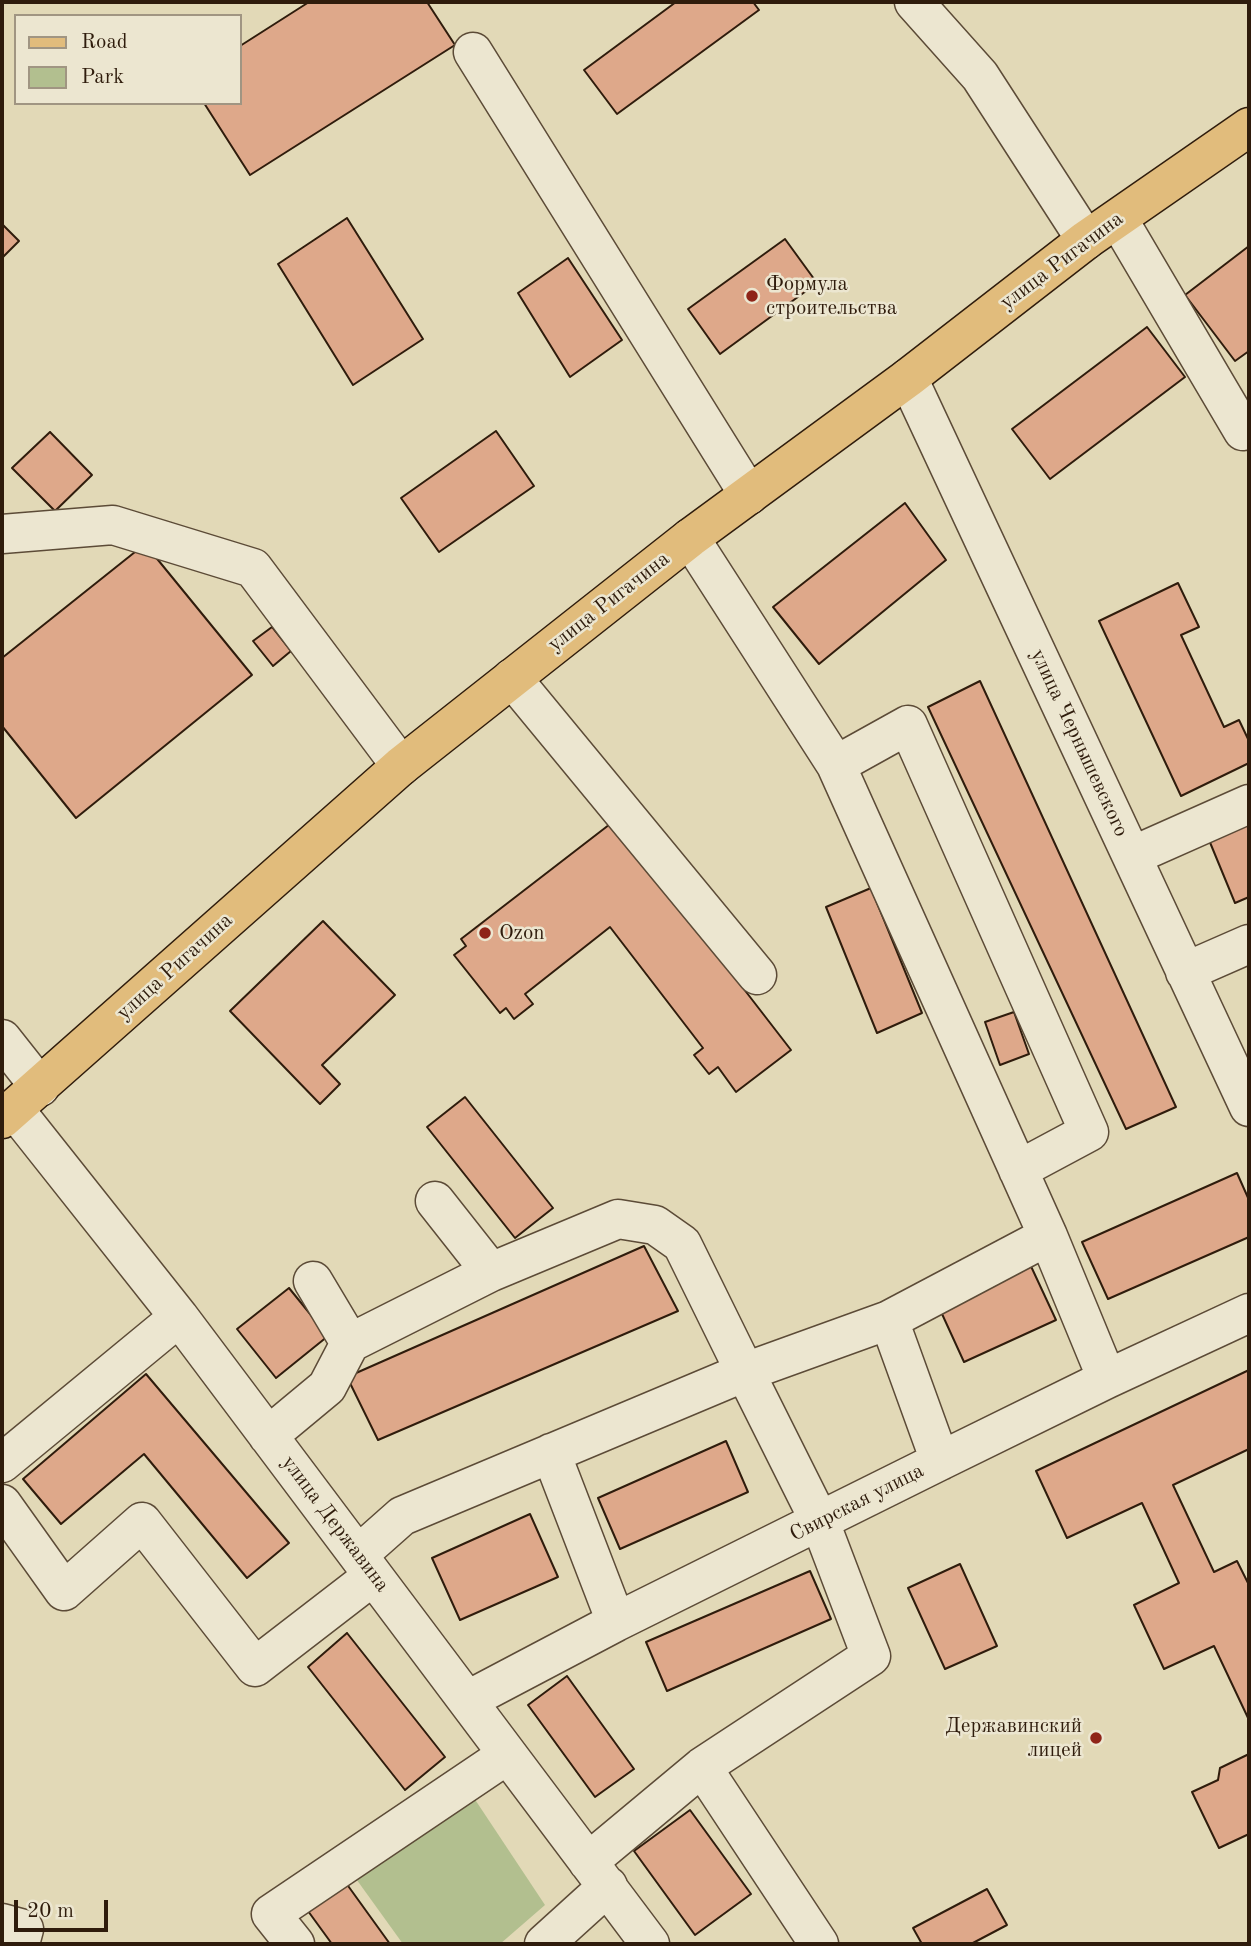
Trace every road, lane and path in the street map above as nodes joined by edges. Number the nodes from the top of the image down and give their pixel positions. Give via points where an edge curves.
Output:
1 (914, 2) edge
2 (473, 52) dead end
3 (1249, 127) edge
4 (1118, 219) junction
5 (1086, 240) junction
6 (908, 378) junction
7 (1249, 427) edge
8 (749, 495) junction
9 (2, 534) edge
10 (690, 538) junction
11 (512, 678) junction
12 (836, 765) junction
13 (401, 766) junction
14 (1249, 804) edge
15 (1132, 856) junction
16 (1249, 943) edge
17 (1185, 972) junction
18 (757, 975) dead end
19 (2, 1039) edge
20 (18, 1105) edge
21 (1249, 1107) edge
22 (1018, 1170) junction
23 (435, 1201) dead end
24 (1048, 1236) junction
25 (491, 1272) junction
26 (313, 1281) dead end
27 (1249, 1313) edge
28 (179, 1317) junction
29 (889, 1320) junction
30 (351, 1343) junction
31 (745, 1372) junction
32 (1107, 1379) junction
33 (268, 1436) junction
34 (551, 1453) junction
35 (940, 1461) junction
36 (2, 1462) edge
37 (2, 1504) edge
38 (820, 1522) junction
39 (366, 1566) junction
40 (616, 1622) junction
41 (468, 1700) junction
42 (507, 1755) junction
43 (702, 1767) junction
44 (598, 1874) junction
45 (2, 1923) edge
46 (20, 1944) edge
47 (295, 1944) edge
48 (544, 1944) edge
49 (650, 1944) edge
50 (819, 1944) edge

1 - 5 street via 980,76
2 - 8 street
3 - 4 main road, улица Ригачина
4 - 5 main road, улица Ригачина
4 - 7 street via 1243,431
5 - 6 main road, улица Ригачина
6 - 8 main road, улица Ригачина
6 - 15 street, улица Чернышевского
8 - 10 main road, улица Ригачина
9 - 13 street via 113,526 253,568
10 - 11 main road, улица Ригачина
10 - 12 street
11 - 13 main road, улица Ригачина
11 - 18 street
12 - 22 street
12 - 22 street via 908,725 1089,1132
13 - 20 main road, улица Ригачина
14 - 15 street
15 - 17 street, улица Чернышевского
16 - 17 street
17 - 21 street, улица Чернышевского
19 - 20 street, улица Державина
20 - 28 street, улица Державина
22 - 24 street
23 - 25 street
24 - 29 street
24 - 32 street
25 - 30 street
25 - 31 street via 618,1219 654,1225 682,1244
26 - 30 street
27 - 32 street, Свирская улица
28 - 33 street, улица Державина
28 - 36 street
29 - 31 street
29 - 35 street
30 - 33 street via 327,1387
31 - 34 street
31 - 38 street
32 - 35 street, Свирская улица
33 - 39 street, улица Державина
34 - 39 street via 402,1516
34 - 40 street
35 - 38 street, Свирская улица
37 - 39 street via 64,1591 142,1522 256,1668
38 - 40 street, Свирская улица
38 - 43 street via 871,1656
39 - 41 street, улица Державина
40 - 41 street, Свирская улица
41 - 42 street, улица Державина
42 - 44 street, улица Державина
42 - 47 street via 271,1914
43 - 44 street
43 - 50 street
44 - 48 street
44 - 49 street, улица Державина
45 - 46 street via 24,1929

